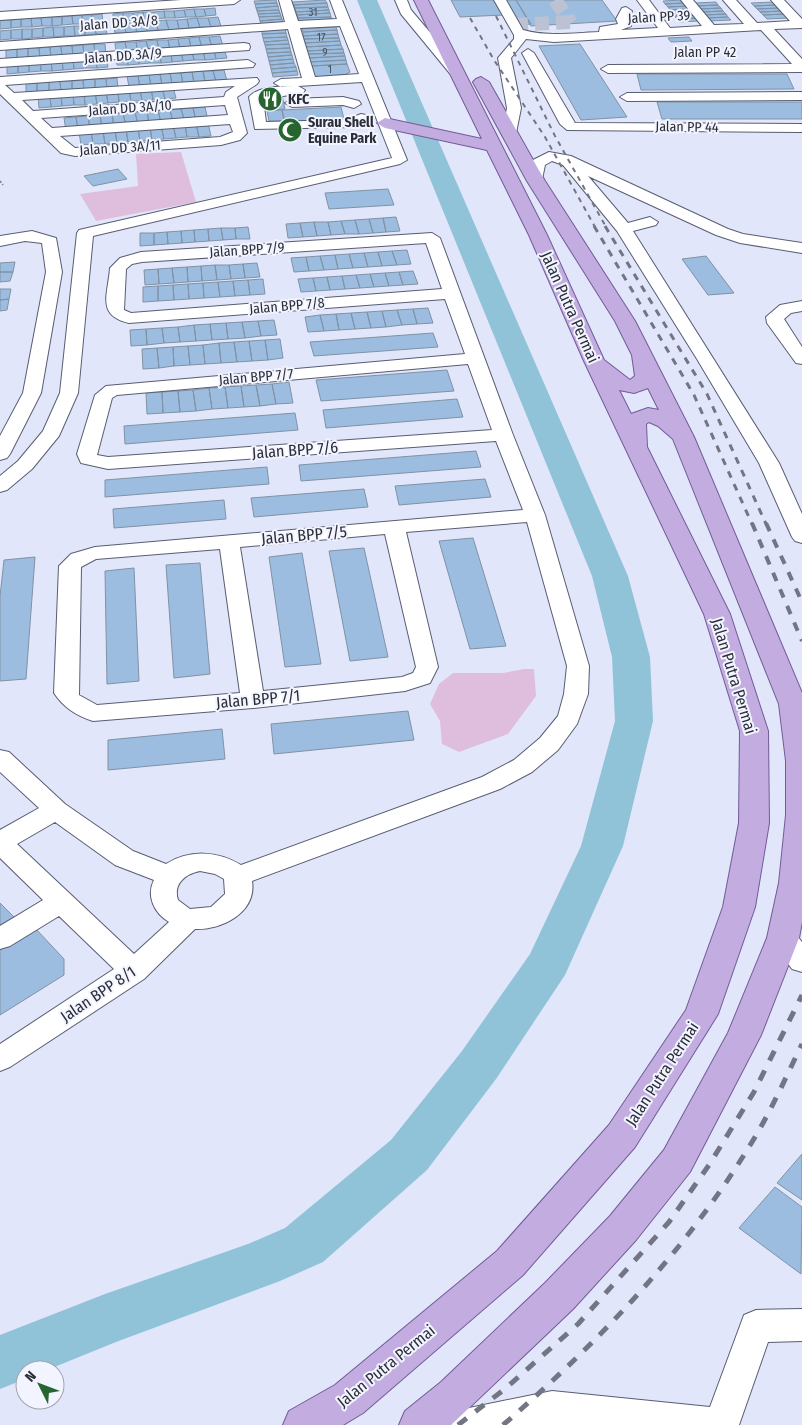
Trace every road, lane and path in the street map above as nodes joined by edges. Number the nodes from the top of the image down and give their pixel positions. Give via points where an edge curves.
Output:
1 (234, 0) edge
2 (285, 0) edge
3 (336, 0) edge
4 (401, 0) edge
5 (421, 0) edge
6 (500, 0) edge
7 (643, 0) edge
8 (687, 0) edge
9 (729, 0) edge
10 (776, 0) edge
11 (63, 5) edge
12 (622, 5) edge
13 (109, 8) junction
14 (0, 16) edge
15 (343, 22) junction
16 (571, 24) tunnel mouth
17 (801, 24) edge
18 (292, 25) junction
19 (759, 26) junction
20 (241, 29) junction
21 (711, 29) junction
22 (518, 32) junction
23 (667, 32) junction
24 (639, 33) junction
25 (588, 36) junction
26 (554, 38) junction
27 (112, 39) junction
28 (0, 46) edge
29 (244, 47) junction
30 (508, 51) junction
31 (528, 53) dead end
32 (112, 55) junction
33 (603, 61) junction
34 (0, 63) edge
35 (248, 64) junction
36 (802, 67) edge
37 (474, 69) dead end
38 (118, 72) junction
39 (456, 72) junction
40 (366, 78) junction
41 (0, 80) edge
42 (310, 82) junction
43 (250, 83) junction
44 (0, 87) edge
45 (122, 90) junction
46 (297, 93) junction
47 (373, 94) junction
48 (802, 96) edge
49 (10, 97) junction
50 (627, 97) junction
51 (230, 101) junction
52 (354, 104) junction
53 (29, 115) junction
54 (361, 118) junction
55 (236, 119) junction
56 (389, 123) junction
57 (299, 124) junction
58 (646, 126) junction
59 (802, 128) edge
60 (48, 133) junction
61 (509, 133) junction
62 (493, 146) junction
63 (97, 151) junction
64 (566, 159) junction
65 (103, 166) dead end
66 (0, 181) edge
67 (536, 182) junction
68 (3, 185) dead end
69 (650, 222) dead end
70 (624, 229) junction
71 (0, 241) edge
72 (800, 250) edge
73 (452, 293) junction
74 (802, 306) edge
75 (122, 316) joint
76 (642, 354) junction
77 (476, 358) junction
78 (802, 359) edge
79 (594, 361) junction
80 (503, 435) junction
81 (683, 437) junction
82 (636, 449) junction
83 (0, 454) edge
84 (88, 459) joint
85 (0, 486) edge
86 (535, 515) junction
87 (394, 527) junction
88 (802, 537) edge
89 (229, 541) junction
90 (253, 700) junction
91 (93, 713) joint
92 (0, 758) edge
93 (56, 810) junction
94 (0, 843) edge
95 (170, 876) junction
96 (238, 876) junction
97 (61, 902) junction
98 (188, 919) junction
99 (0, 939) edge
100 (793, 949) edge
101 (134, 971) junction
102 (0, 1059) edge
103 (802, 1325) edge
104 (304, 1425) edge
105 (420, 1425) edge
106 (469, 1425) edge
107 (720, 1425) edge

1 - 13 street
1 - 20 street
2 - 18 street
3 - 15 street
4 - 39 street via 405,10
5 - 39 main road, Jalan Putra Permai
6 - 22 street
7 - 23 street
8 - 21 street
9 - 19 street
10 - 17 street
11 - 13 street
11 - 14 street
12 - 16 street via 625,26 622,28 588,30 577,29
12 - 24 street
13 - 27 street
15 - 18 street, Jalan DD 3A/8
15 - 40 street
17 - 19 street, Jalan PP 39
18 - 20 street, Jalan DD 3A/8
18 - 42 street
19 - 21 street, Jalan PP 39
19 - 36 street
20 - 27 street, Jalan DD 3A/8
20 - 29 street
21 - 23 street, Jalan PP 39
22 - 26 street, Jalan PP 39
22 - 30 street via 520,40
23 - 24 street, Jalan PP 39
24 - 25 street, Jalan PP 39
25 - 26 street, Jalan PP 39
25 - 33 street
26 - 30 street via 532,41
27 - 28 street, Jalan DD 3A/8
27 - 32 street
29 - 32 street
29 - 35 street
30 - 61 street via 504,66 514,108
31 - 58 street, Jalan PP 44 via 567,124
32 - 34 street
32 - 38 street
33 - 36 street, Jalan PP 42
33 - 50 street
35 - 38 street, Jalan DD 3A/9
35 - 43 street
37 - 61 main road, Jalan Putra Permai
38 - 41 street, Jalan DD 3A/9
38 - 45 street
39 - 62 main road, Jalan Putra Permai
40 - 42 street
40 - 47 street
42 - 46 street
43 - 45 street
43 - 46 street
43 - 51 street via 231,95
44 - 49 street, Jalan DD 3A/11
45 - 49 street
46 - 47 street
46 - 52 street
46 - 57 street
46 - 57 street via 265,93 256,97 260,126
47 - 52 street
47 - 56 street
48 - 50 street
49 - 53 street, Jalan DD 3A/11
50 - 58 street
51 - 53 street, Jalan DD 3A/10
51 - 55 street
52 - 54 street
53 - 60 street, Jalan DD 3A/11
54 - 56 street
54 - 57 street via 349,124
55 - 60 street
55 - 63 street, Jalan DD 3A/11 via 240,133 221,141
56 - 62 main road
56 - 85 street via 400,160 86,232 68,393 52,432 25,465
58 - 59 street, Jalan PP 44
60 - 63 street, Jalan DD 3A/11 via 69,151
61 - 67 main road, Jalan Putra Permai
62 - 79 main road, Jalan Putra Permai via 538,235
63 - 65 street
64 - 67 street via 550,156 543,159 538,163
64 - 70 street
64 - 72 street via 722,232
66 - 68 path
67 - 76 main road, Jalan Putra Permai via 625,321
69 - 70 street
70 - 88 street via 769,463
71 - 83 street via 31,236 50,241 54,272 32,393
73 - 75 street, Jalan BPP 7/8 via 136,318
73 - 75 street, Jalan BPP 7/9 via 432,238 133,259 118,268 115,310
73 - 77 street
74 - 78 street via 786,308 776,317 776,323
76 - 79 main road via 646,377 633,387 614,380
76 - 81 main road, Jalan Putra Permai
77 - 80 street
77 - 84 street, Jalan BPP 7/7 via 113,390 104,395
79 - 82 main road, Jalan Putra Permai
80 - 84 street, Jalan BPP 7/6 via 108,464
80 - 86 street
81 - 82 main road via 660,416 646,414 635,421
81 - 100 main road, Jalan Putra Permai via 793,704 800,761 801,815 794,883
82 - 104 main road, Jalan Putra Permai via 717,614 754,731 754,823 739,906 702,1014 622,1136 510,1263 349,1398
86 - 87 street, Jalan BPP 7/5
86 - 96 street via 578,666 576,694 569,718 549,744 524,766 491,783
87 - 89 street, Jalan BPP 7/5
87 - 90 street, Jalan BPP 7/1 via 427,667 422,678 405,684
89 - 90 street
89 - 91 street, Jalan BPP 7/5 via 95,553 75,560 70,566 66,693 71,700
90 - 91 street, Jalan BPP 7/1
92 - 93 street
93 - 94 street
93 - 95 street via 124,858
94 - 97 street
95 - 96 street via 189,864 212,862 223,865
95 - 98 street via 163,892 164,901 169,909
96 - 98 street via 240,895 230,908 214,917
97 - 99 street
97 - 101 street
98 - 101 street, Jalan BPP 8/1 via 166,944
100 - 105 main road, Jalan Putra Permai via 677,1161 623,1228 559,1296
101 - 102 street, Jalan BPP 8/1
103 - 107 street via 756,1326
106 - 107 street via 552,1408

